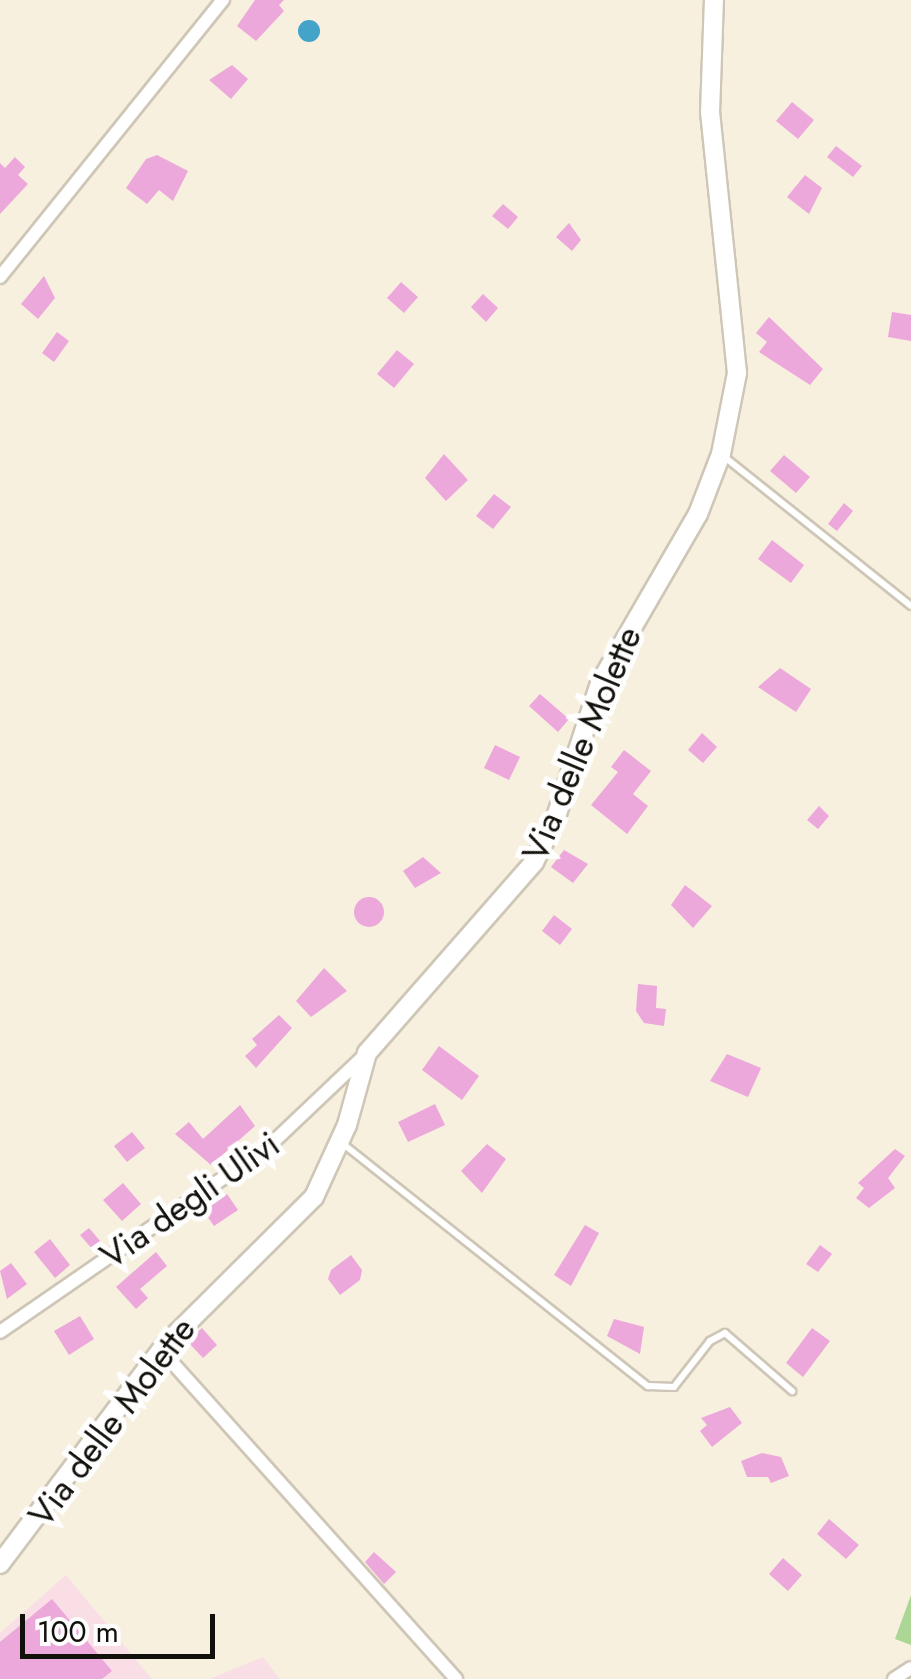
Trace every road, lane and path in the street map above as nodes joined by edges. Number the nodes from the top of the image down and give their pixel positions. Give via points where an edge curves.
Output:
1 (222, 0) edge
2 (714, 0) edge
3 (0, 277) edge
4 (722, 454) junction
5 (911, 606) edge
6 (367, 1053) junction
7 (341, 1142) junction
8 (0, 1332) edge
9 (160, 1350) junction
10 (792, 1391) dead end
11 (0, 1564) edge
12 (911, 1668) edge
13 (456, 1679) edge
14 (894, 1679) edge

1 - 3 street
2 - 4 street, Via delle Molette via 710,113 736,373
4 - 5 lane
4 - 6 street, Via delle Molette via 681,548 600,684 555,820 534,862 497,912 429,978
6 - 7 street, Via delle Molette
6 - 8 street, Via degli Ulivi via 268,1147
7 - 9 street, Via delle Molette via 308,1205
7 - 10 lane via 648,1386 674,1387 710,1341 725,1334
9 - 11 street, Via delle Molette
9 - 13 street
12 - 14 street

